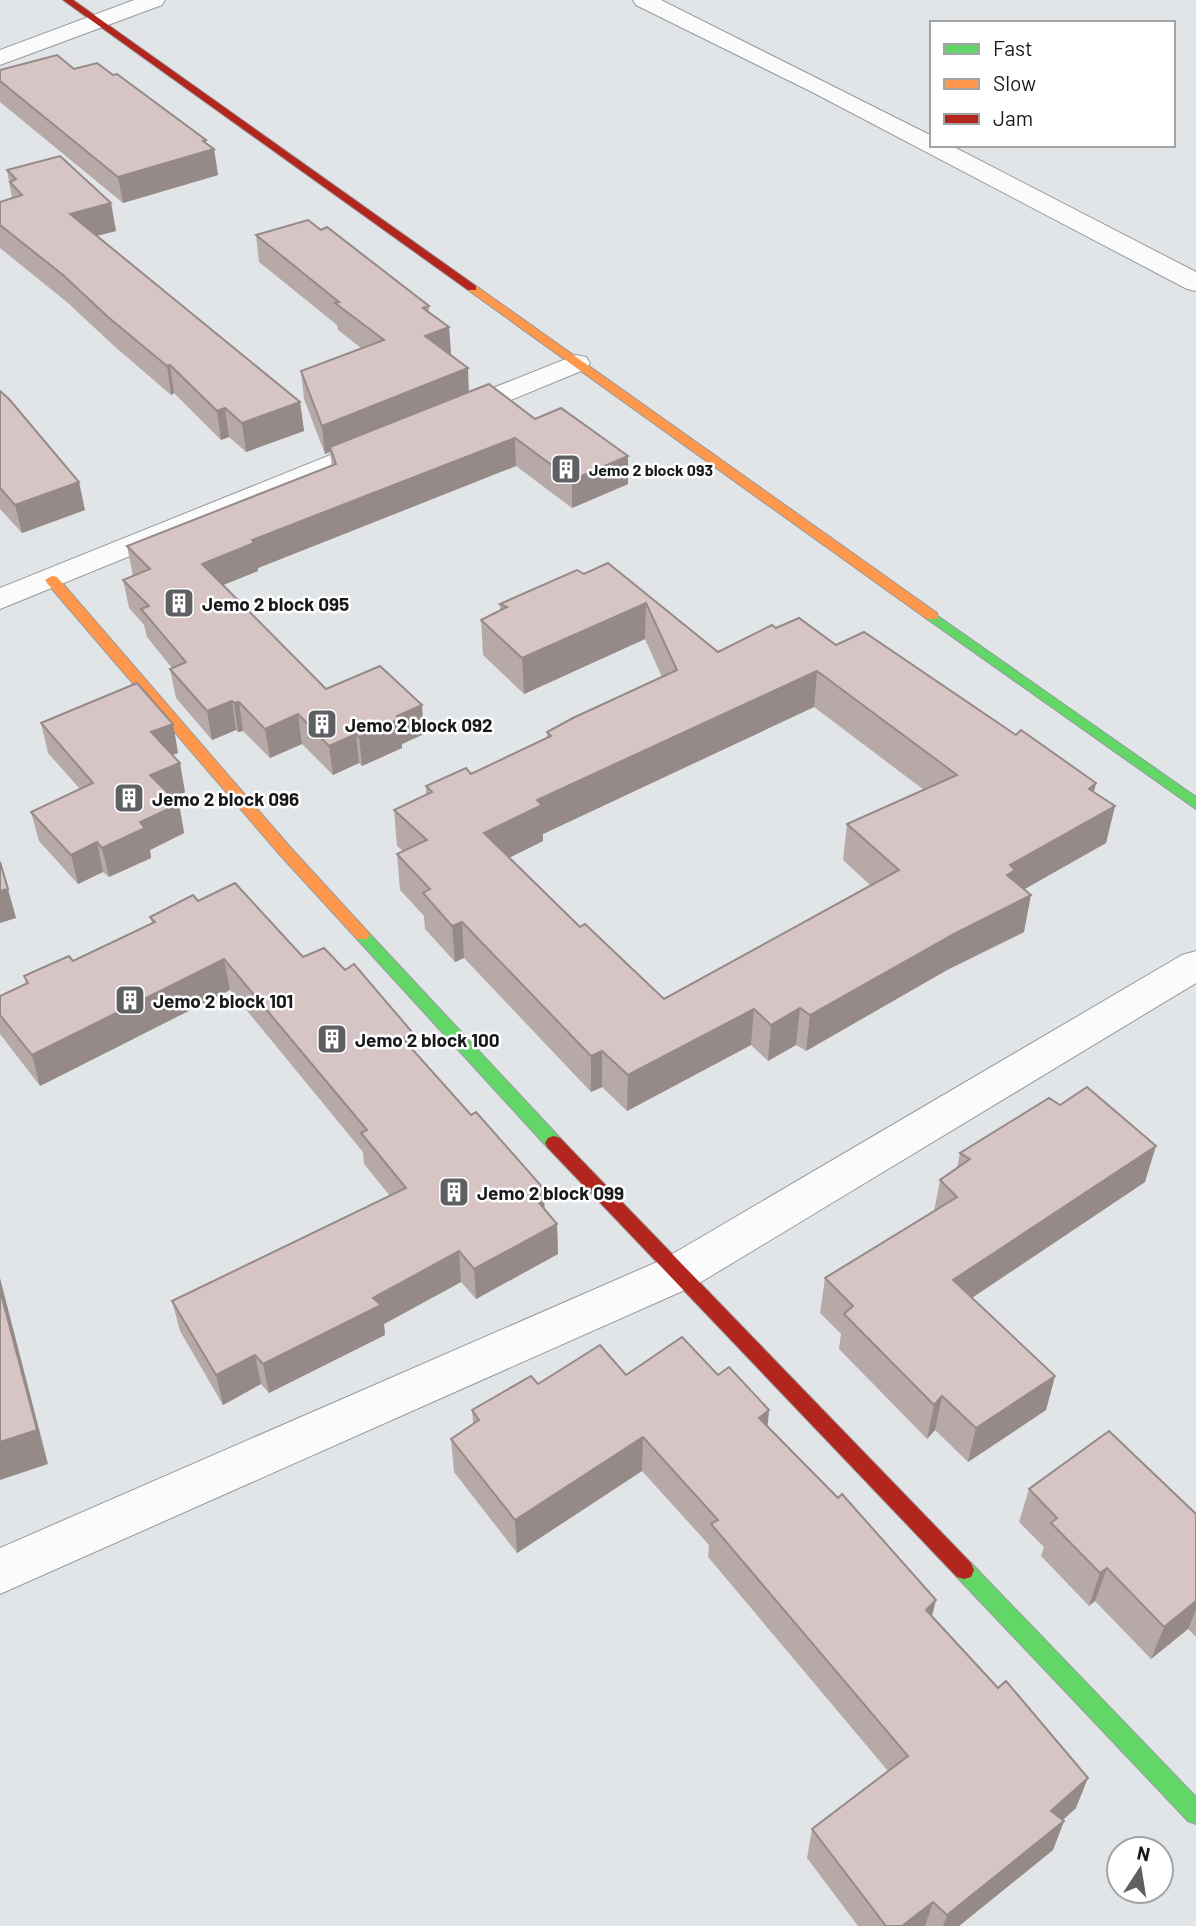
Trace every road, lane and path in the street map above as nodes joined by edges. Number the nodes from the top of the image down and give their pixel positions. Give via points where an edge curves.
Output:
1 (67, 0) edge
2 (154, 0) edge
3 (645, 0) edge
4 (96, 20) junction
5 (0, 58) edge
6 (930, 144) edge
7 (935, 147) edge
8 (1196, 283) edge
9 (576, 363) junction
10 (51, 580) junction
11 (0, 599) edge
12 (1196, 804) edge
13 (1196, 965) edge
14 (680, 1272) junction
15 (0, 1571) edge
16 (1196, 1813) edge

1 - 4 street
2 - 4 street
3 - 6 street
4 - 5 street
4 - 9 street
7 - 8 street
9 - 10 street
9 - 12 street
10 - 11 street
10 - 14 street via 285,851 517,1105
13 - 14 street
14 - 15 street
14 - 16 street

